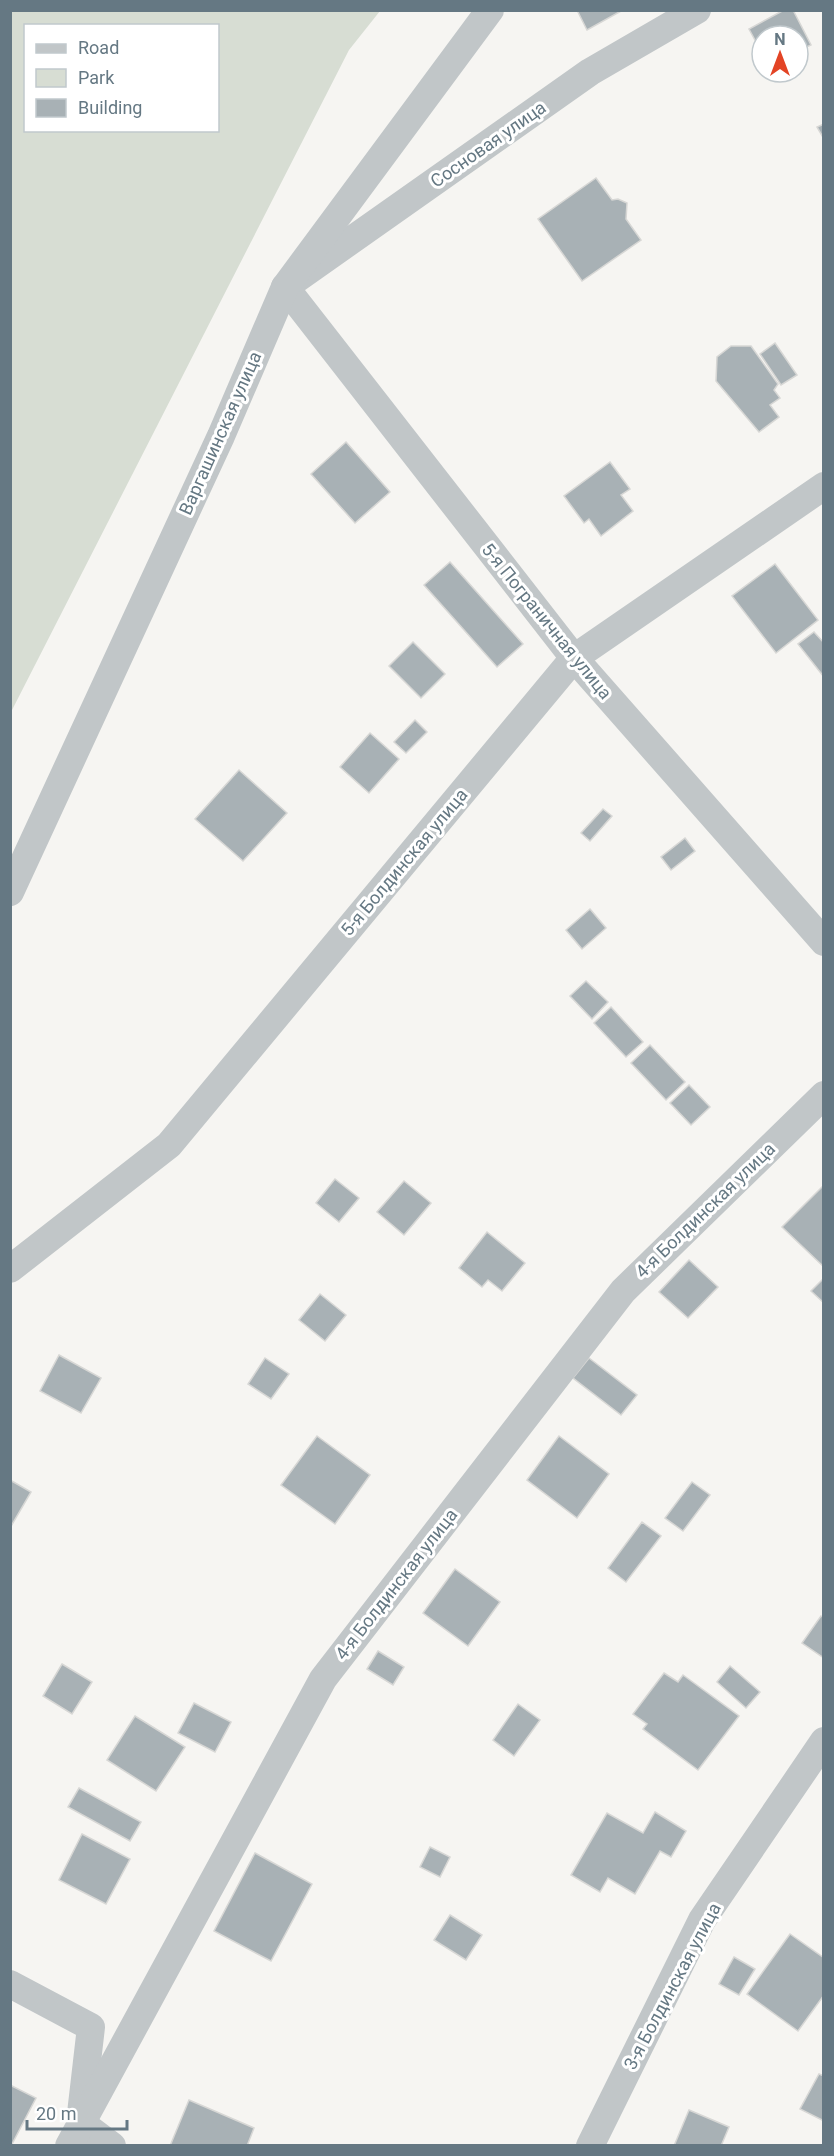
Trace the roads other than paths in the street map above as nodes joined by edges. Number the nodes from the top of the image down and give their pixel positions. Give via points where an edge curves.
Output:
1 (490, 10) edge
2 (697, 10) edge
3 (285, 287) junction
4 (824, 486) edge
5 (574, 658) junction
6 (10, 892) edge
7 (824, 942) edge
8 (824, 1095) edge
9 (10, 1269) edge
10 (824, 1741) edge
11 (10, 1984) edge
12 (75, 2134) edge
13 (112, 2145) edge
14 (590, 2145) edge

1 - 3 street, Варгашинская улица
2 - 3 street, Сосновая улица via 590,72
3 - 5 street, 5-я Пограничная улица
3 - 6 street, Варгашинская улица via 221,436
4 - 5 street, 5-я Болдинская улица
5 - 7 street, 5-я Пограничная улица
5 - 9 street, 5-я Болдинская улица via 169,1145
8 - 12 street, 4-я Болдинская улица via 622,1291 323,1679
10 - 14 street, 3-я Болдинская улица via 702,1920
11 - 12 street via 91,2027
12 - 13 street

